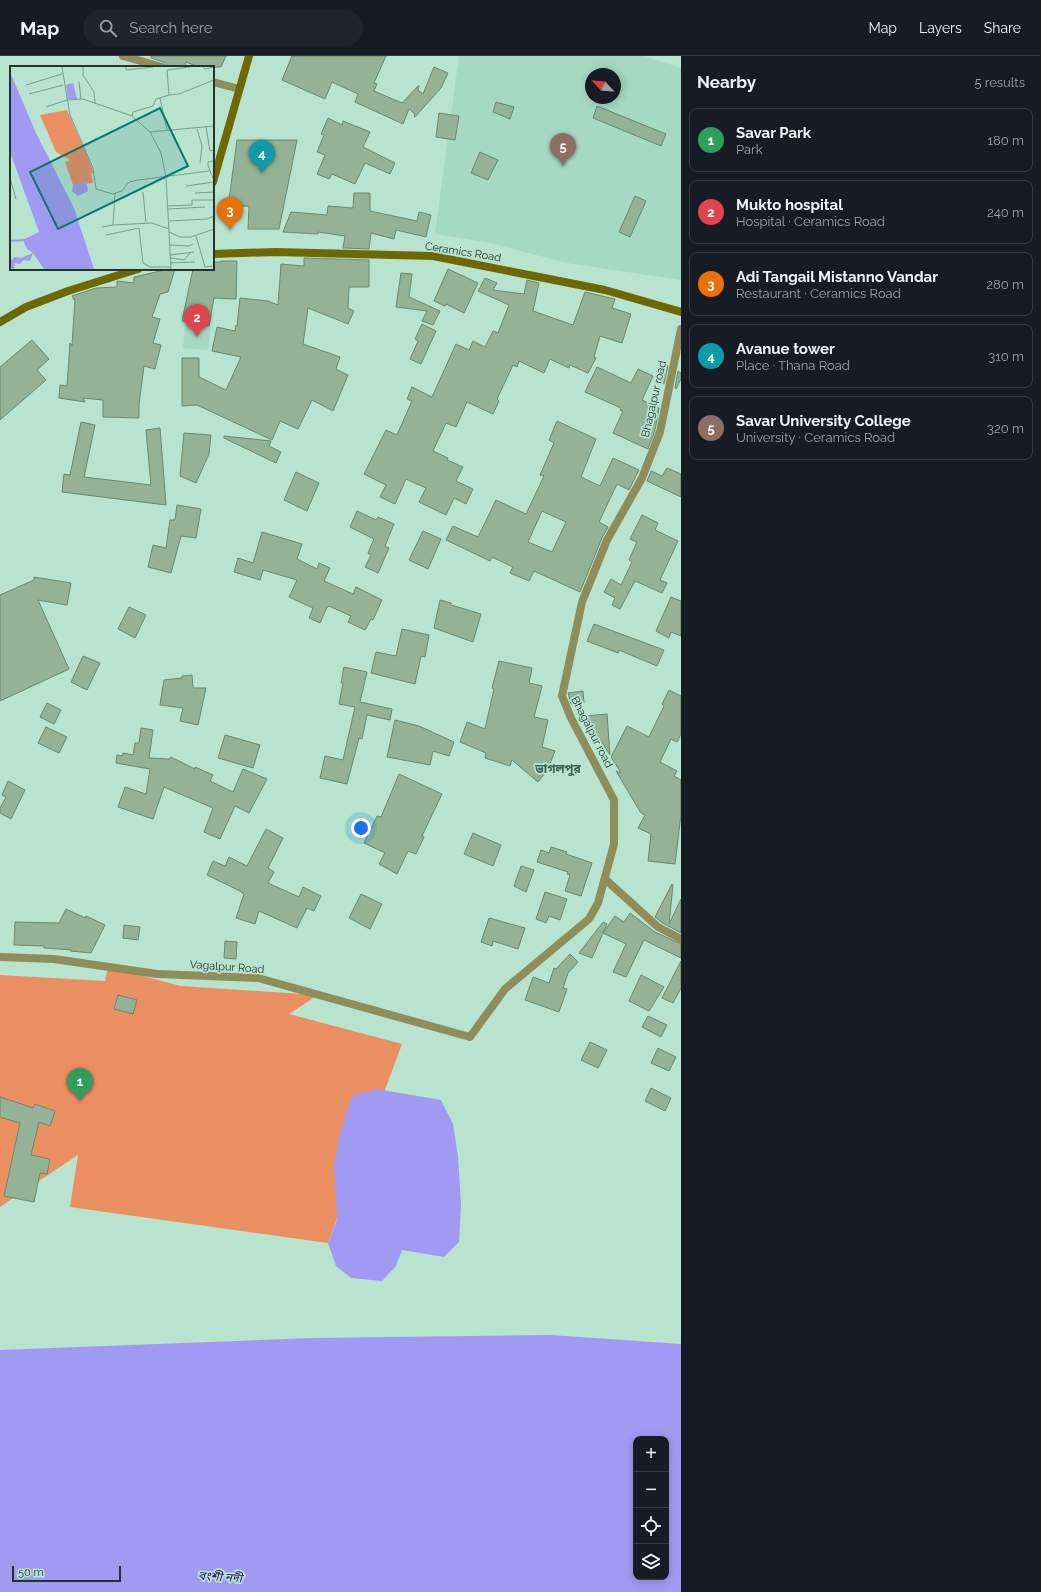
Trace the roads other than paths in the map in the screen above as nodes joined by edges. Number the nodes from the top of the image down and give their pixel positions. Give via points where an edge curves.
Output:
1 (123, 56) edge
2 (249, 56) edge
3 (158, 66) edge
4 (214, 82) edge
5 (239, 89) junction
6 (214, 178) edge
7 (214, 254) edge
8 (135, 270) edge
9 (681, 312) edge
10 (0, 322) edge
11 (681, 329) edge
12 (605, 879) junction
13 (681, 939) edge
14 (0, 957) edge
15 (470, 1037) joint

1 - 3 street
2 - 5 street
4 - 5 street
5 - 6 street
7 - 9 street, Ceramics Road via 275,252 433,256 605,290
8 - 10 street via 26,307
11 - 12 street, Bhagalpur road via 660,432 642,478 607,540 582,602 562,696 614,800 614,844
12 - 13 street via 658,927
12 - 15 street, Bhagalpur road via 590,919 505,989
14 - 15 street, Vagalpur Road via 54,959 157,974 258,978

